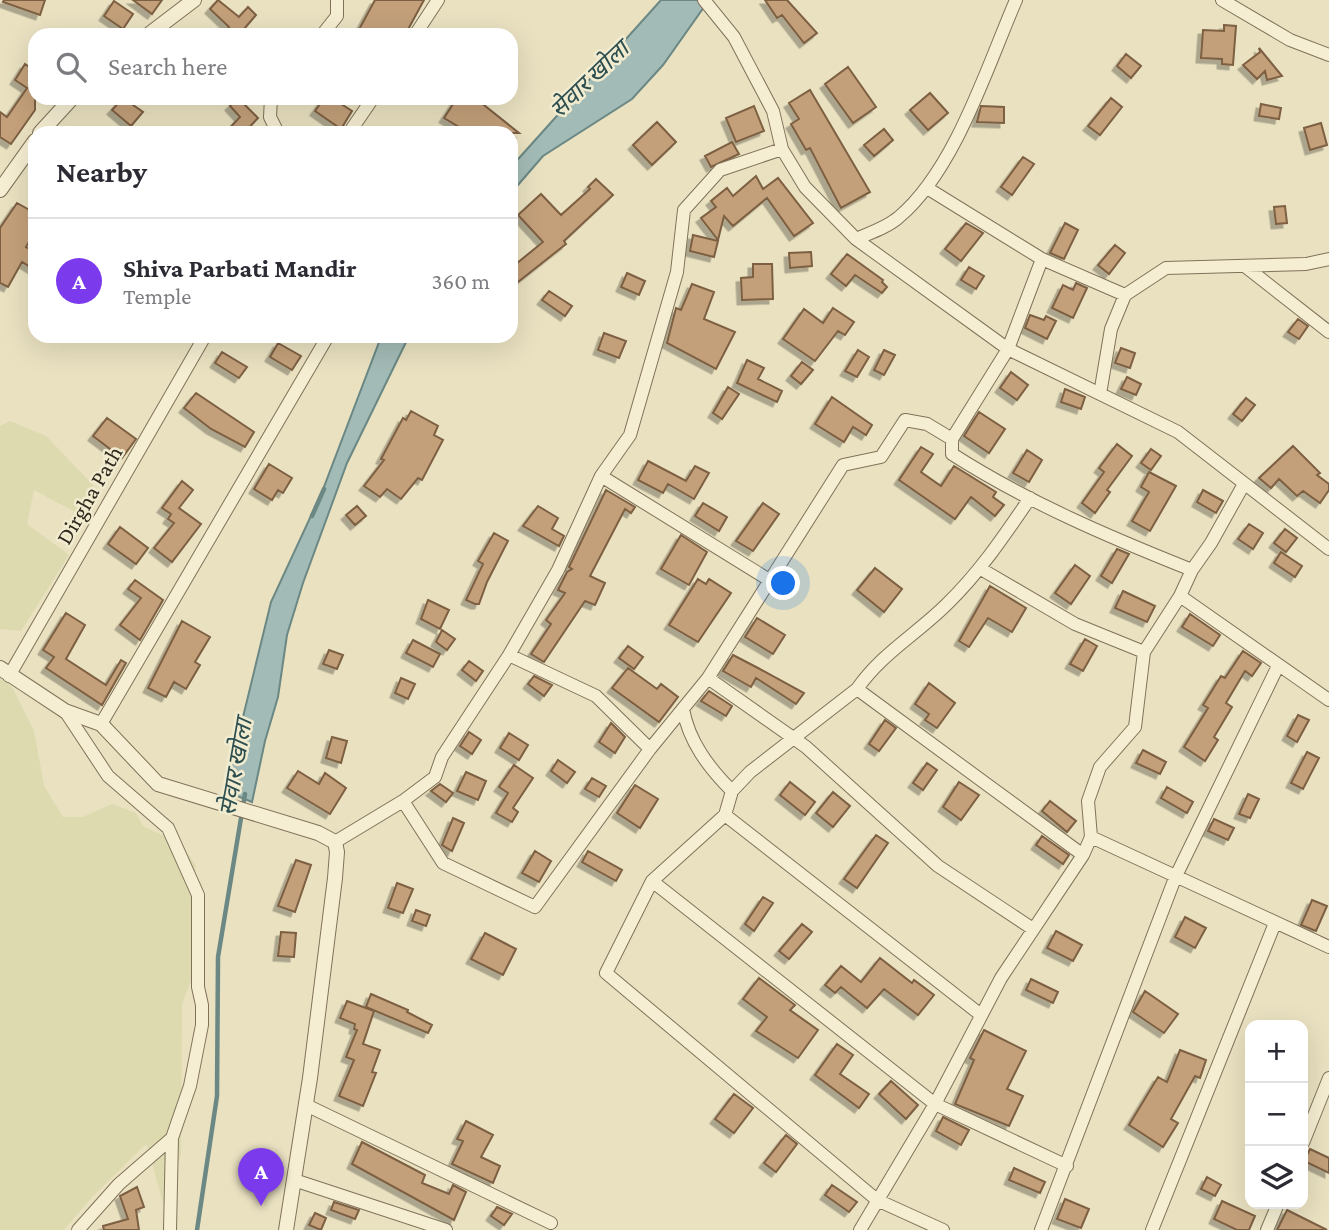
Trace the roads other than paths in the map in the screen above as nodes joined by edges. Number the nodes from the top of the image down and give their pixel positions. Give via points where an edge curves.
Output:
1 (194, 0) edge
2 (337, 0) edge
3 (438, 0) edge
4 (704, 0) edge
5 (1016, 0) edge
6 (1222, 0) edge
7 (157, 28) edge
8 (329, 28) edge
9 (420, 28) edge
10 (1329, 55) edge
11 (66, 105) edge
12 (271, 105) edge
13 (368, 105) edge
14 (46, 126) edge
15 (274, 126) edge
16 (354, 126) edge
17 (782, 149) junction
18 (28, 151) edge
19 (927, 188) junction
20 (0, 190) edge
21 (856, 239) junction
22 (1042, 259) junction
23 (1329, 259) edge
24 (1246, 267) junction
25 (1125, 295) junction
26 (1329, 332) edge
27 (201, 343) edge
28 (324, 343) edge
29 (1007, 349) junction
30 (1100, 394) junction
31 (952, 439) junction
32 (601, 476) junction
33 (1244, 484) junction
34 (1030, 498) junction
35 (1329, 548) edge
36 (981, 569) junction
37 (1192, 570) junction
38 (771, 581) junction
39 (1180, 596) junction
40 (1144, 652) junction
41 (509, 654) junction
42 (1278, 666) junction
43 (5, 672) edge
44 (708, 678) junction
45 (858, 689) junction
46 (1329, 700) edge
47 (683, 709) junction
48 (65, 711) junction
49 (101, 724) junction
50 (792, 738) junction
51 (650, 749) junction
52 (732, 791) junction
53 (403, 801) junction
54 (725, 815) junction
55 (1090, 837) junction
56 (335, 842) junction
57 (1083, 855) junction
58 (1175, 878) junction
59 (652, 881) junction
60 (1275, 923) junction
61 (1033, 929) junction
62 (1329, 947) edge
63 (981, 1015) junction
64 (1329, 1078) edge
65 (935, 1104) junction
66 (306, 1105) junction
67 (1308, 1130) edge
68 (172, 1138) junction
69 (1067, 1166) junction
70 (294, 1180) junction
71 (877, 1200) junction
72 (1276, 1209) edge
73 (551, 1223) dead end
74 (80, 1229) edge
75 (170, 1230) edge
76 (286, 1230) edge
77 (446, 1230) edge
78 (860, 1230) edge
79 (943, 1230) edge
80 (1041, 1230) edge
81 (1152, 1230) edge
82 (1268, 1230) edge

1 - 7 street
2 - 8 street via 338,16
3 - 9 street
4 - 17 street via 734,37 773,111
5 - 19 street via 949,153
6 - 10 street via 1290,40
11 - 14 street
12 - 15 street
13 - 16 street
17 - 21 street via 805,187
17 - 32 street via 720,170 684,211 677,272 630,435
18 - 20 street
19 - 21 street via 898,219
19 - 22 street
21 - 29 street
22 - 25 street
22 - 29 street
23 - 24 street
24 - 25 street via 1166,268
24 - 26 street
25 - 30 street via 1111,329
27 - 43 street, Dirgha Path
28 - 49 street
29 - 30 street
29 - 31 street
30 - 33 street via 1178,432
31 - 34 street via 952,454
31 - 38 street via 928,424 905,420 881,457 844,466
32 - 38 street
32 - 41 street via 558,570
33 - 35 street
33 - 37 street
34 - 36 street
34 - 37 street
36 - 40 street via 1075,624
36 - 45 street via 945,607 894,647
37 - 39 street
38 - 44 street
39 - 40 street
39 - 42 street
40 - 55 street via 1135,727 1100,767 1088,801
41 - 51 street via 596,696
41 - 53 street via 442,757 435,777
42 - 46 street
42 - 58 street
43 - 48 street
44 - 47 street
44 - 50 street
45 - 50 street
45 - 57 street
47 - 51 street
47 - 52 street via 696,746
48 - 49 street
48 - 68 street via 108,776 168,828 198,895 202,1025 190,1086
49 - 56 street via 158,784
50 - 52 street
50 - 61 street via 938,866
51 - 53 street via 534,907 443,863
52 - 54 street
53 - 56 street
54 - 59 street
54 - 63 street
55 - 57 street
55 - 58 street
56 - 66 street via 335,878
57 - 61 street
58 - 60 street
58 - 69 street
59 - 65 street
59 - 71 street via 606,973
60 - 62 street
60 - 81 street
61 - 63 street
63 - 65 street
64 - 67 street
65 - 69 street
65 - 71 street
66 - 70 street
66 - 73 street
68 - 74 street via 119,1184
68 - 75 street
69 - 80 street
70 - 76 street
70 - 77 street
71 - 78 street
71 - 79 street
72 - 82 street

